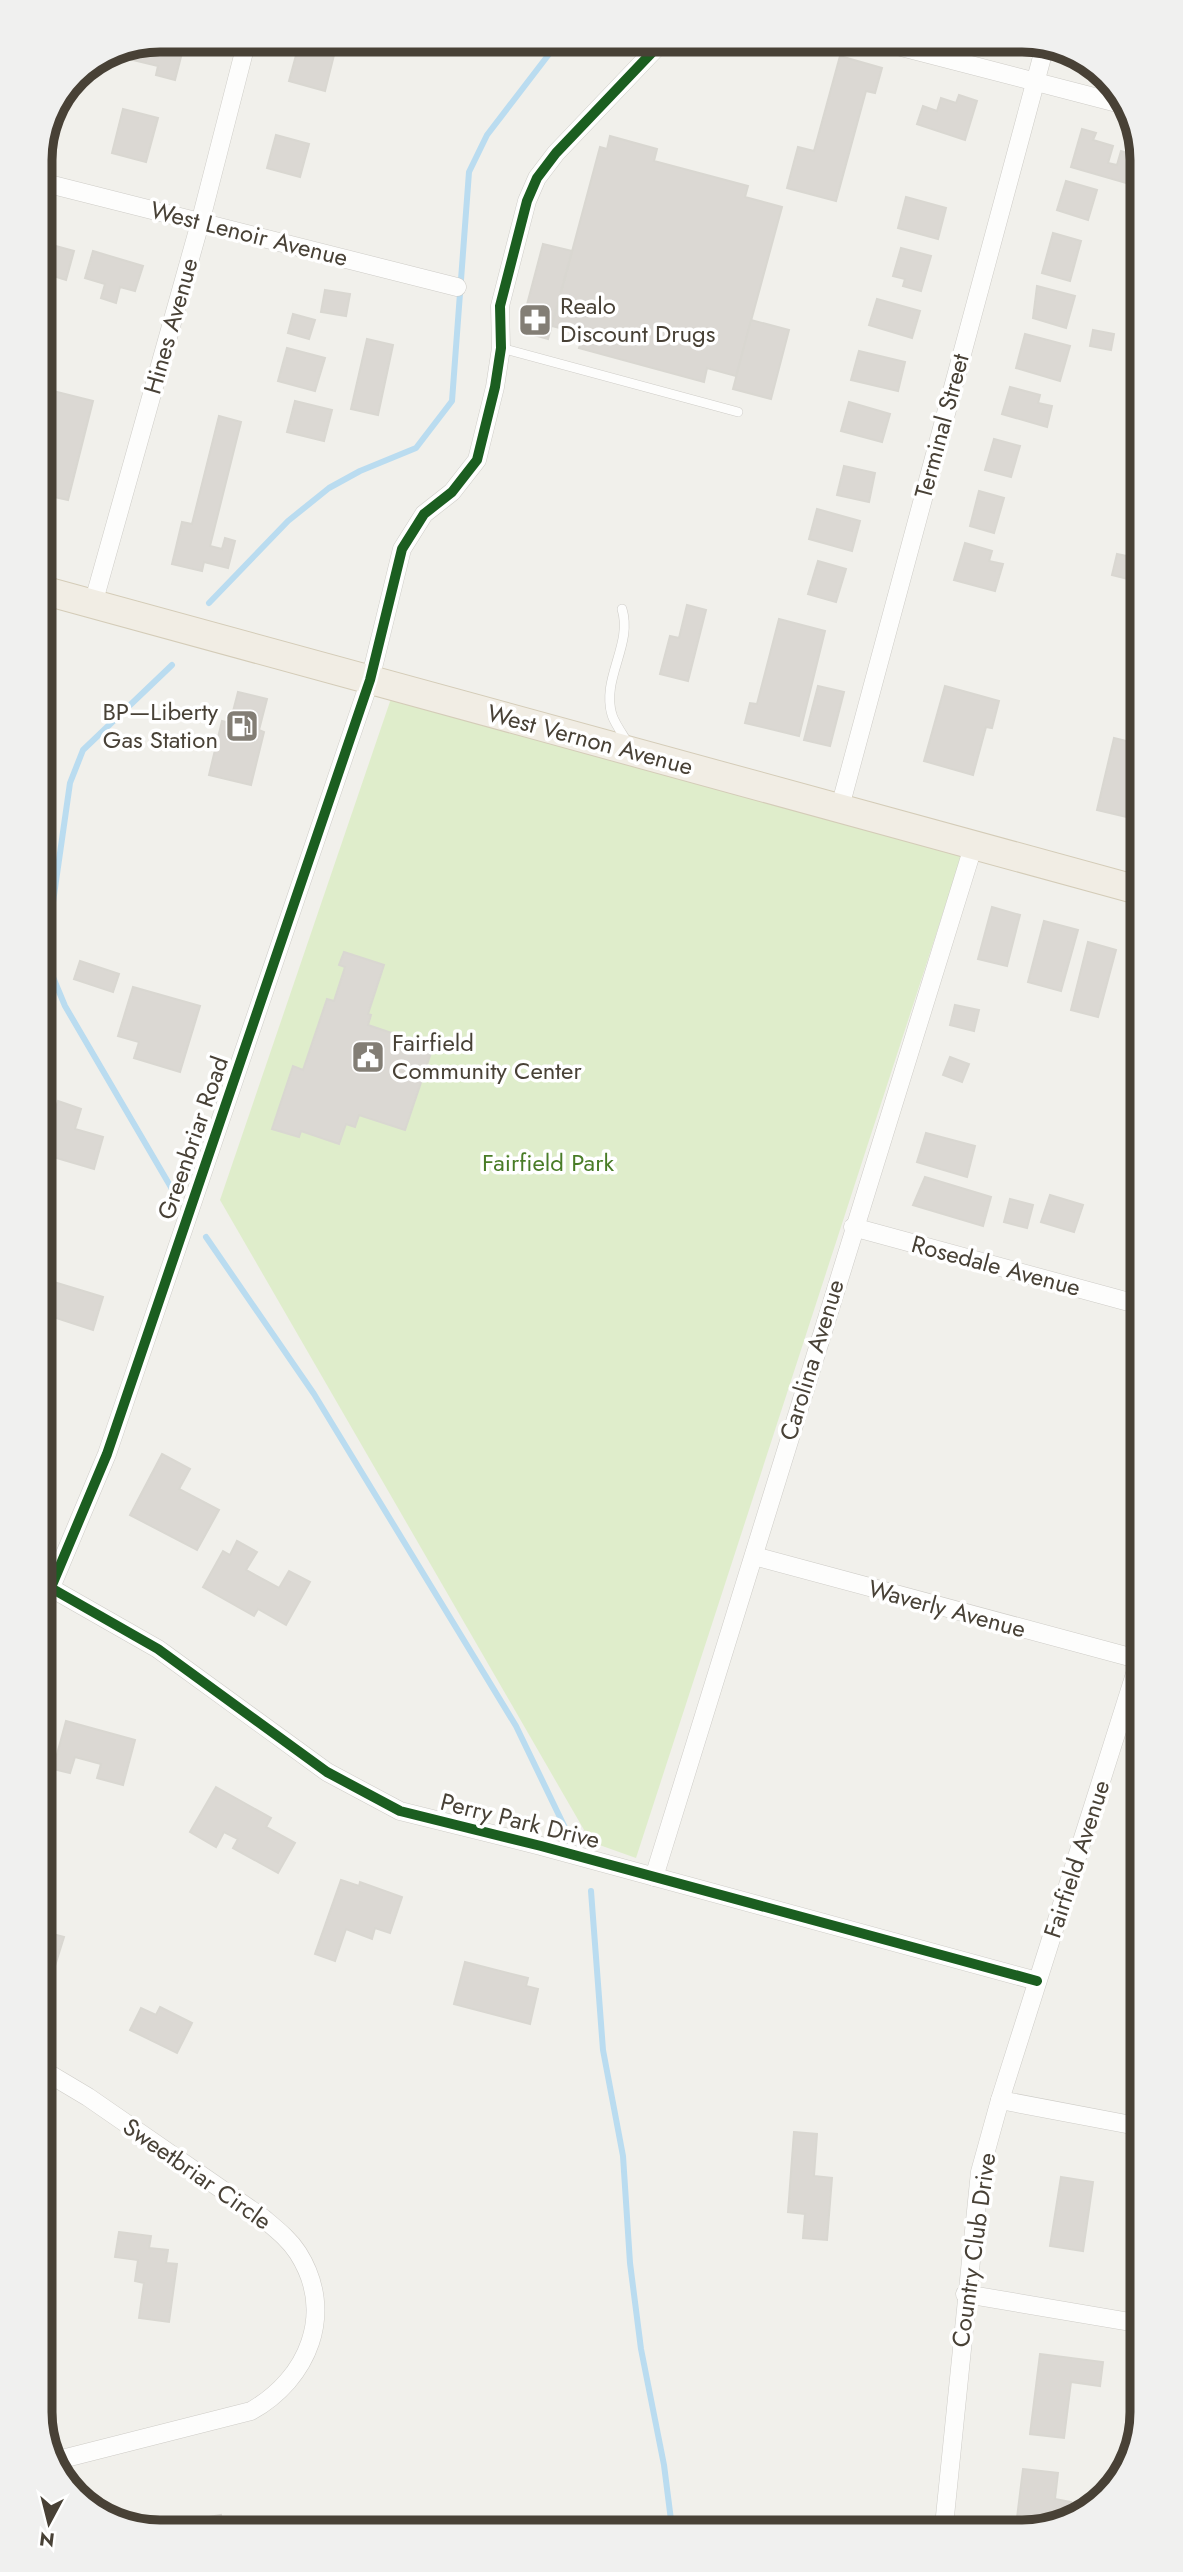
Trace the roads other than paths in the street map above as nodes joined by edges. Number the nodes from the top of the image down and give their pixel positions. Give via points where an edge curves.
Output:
1 (244, 52) edge
2 (652, 53) edge
3 (925, 53) edge
4 (1043, 55) edge
5 (1036, 81) junction
6 (1113, 102) edge
7 (53, 185) edge
8 (200, 223) junction
9 (457, 287) dead end
10 (500, 348) junction
11 (738, 412) dead end
12 (53, 593) edge
13 (93, 604) junction
14 (622, 608) dead end
15 (370, 680) junction
16 (632, 751) junction
17 (840, 807) junction
18 (974, 844) junction
19 (1130, 888) edge
20 (853, 1227) junction
21 (1130, 1302) edge
22 (754, 1556) junction
23 (52, 1575) edge
24 (52, 1588) edge
25 (1130, 1656) edge
26 (1130, 1690) edge
27 (654, 1877) junction
28 (1037, 1982) junction
29 (52, 2076) edge
30 (1000, 2100) junction
31 (1130, 2125) edge
32 (965, 2294) junction
33 (1130, 2322) edge
34 (64, 2458) edge
35 (945, 2520) edge

1 - 8 street, Hines Avenue
2 - 10 street, Greenbriar Road via 537,178 500,306
3 - 5 street
4 - 5 street, Terminal Street
5 - 6 street
5 - 17 street, Terminal Street
7 - 8 street, West Lenoir Avenue
8 - 9 street, West Lenoir Avenue
8 - 13 street, Hines Avenue
10 - 11 lane
10 - 15 street, Greenbriar Road via 477,460 452,492 424,514 402,549
12 - 13 main road, West Vernon Avenue
13 - 15 main road, West Vernon Avenue
14 - 16 lane via 627,626 610,692 612,715
15 - 16 main road, West Vernon Avenue
15 - 23 street, Greenbriar Road via 107,1454
16 - 17 main road, West Vernon Avenue
17 - 18 main road, West Vernon Avenue
18 - 19 main road, West Vernon Avenue
18 - 20 street, Carolina Avenue
20 - 21 street, Rosedale Avenue
20 - 22 street, Carolina Avenue
22 - 25 street, Waverly Avenue
22 - 27 street, Carolina Avenue
24 - 27 street, Perry Park Drive via 158,1649 327,1772 385,1805
26 - 28 street, Fairfield Avenue
27 - 28 street, Perry Park Drive
28 - 30 street, Country Club Drive
29 - 34 street, Sweetbriar Circle via 263,2218 298,2254 311,2285 315,2311 313,2335 300,2367 279,2393 258,2407
30 - 31 street
30 - 32 street, Country Club Drive via 980,2172
32 - 33 street
32 - 35 street, Country Club Drive

